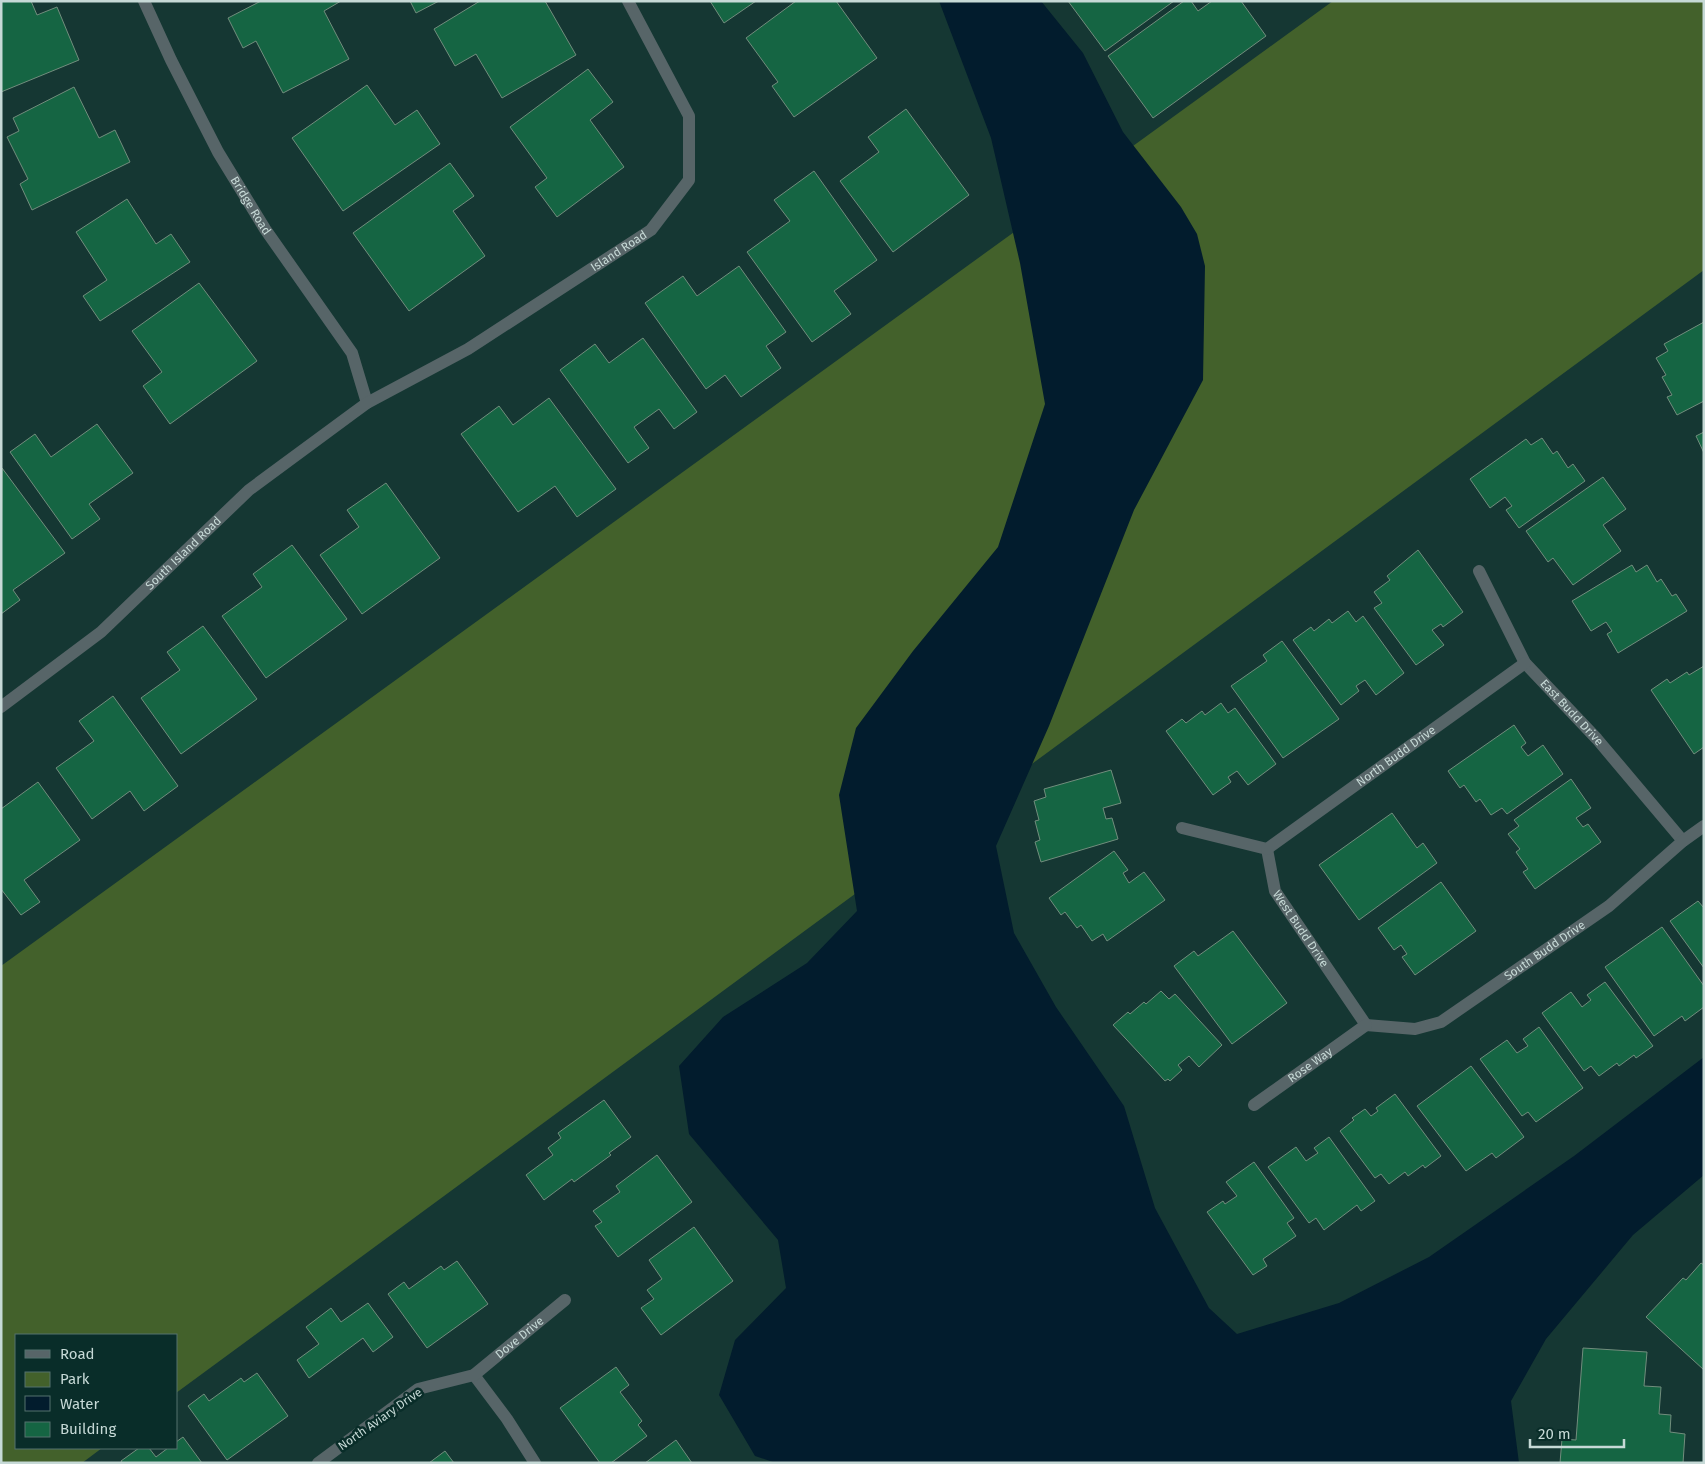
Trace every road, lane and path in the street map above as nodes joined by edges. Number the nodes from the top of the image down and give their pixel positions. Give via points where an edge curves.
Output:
1 (144, 1) edge
2 (628, 1) edge
3 (367, 403) junction
4 (1479, 572) dead end
5 (1526, 663) junction
6 (1, 707) edge
7 (1704, 826) edge
8 (1182, 828) dead end
9 (1683, 841) junction
10 (1267, 849) junction
11 (1366, 1025) junction
12 (1254, 1105) dead end
13 (565, 1300) dead end
14 (474, 1375) junction
15 (318, 1463) edge
16 (535, 1463) edge

1 - 3 street, Bridge Road via 170,60 218,152 265,229 352,353
2 - 3 street, Island Road via 689,116 689,180 651,230 468,349
3 - 6 street, South Island Road via 249,490 101,632
4 - 5 street, East Budd Drive
5 - 9 street, East Budd Drive via 1597,739
5 - 10 street, North Budd Drive
7 - 9 street, South Budd Drive
8 - 10 street
9 - 11 street, South Budd Drive via 1609,906 1441,1022 1415,1029
10 - 11 street, West Budd Drive via 1275,891
11 - 12 street, Rose Way
13 - 14 street, Dove Drive
14 - 15 street, North Aviary Drive via 418,1389
14 - 16 street

